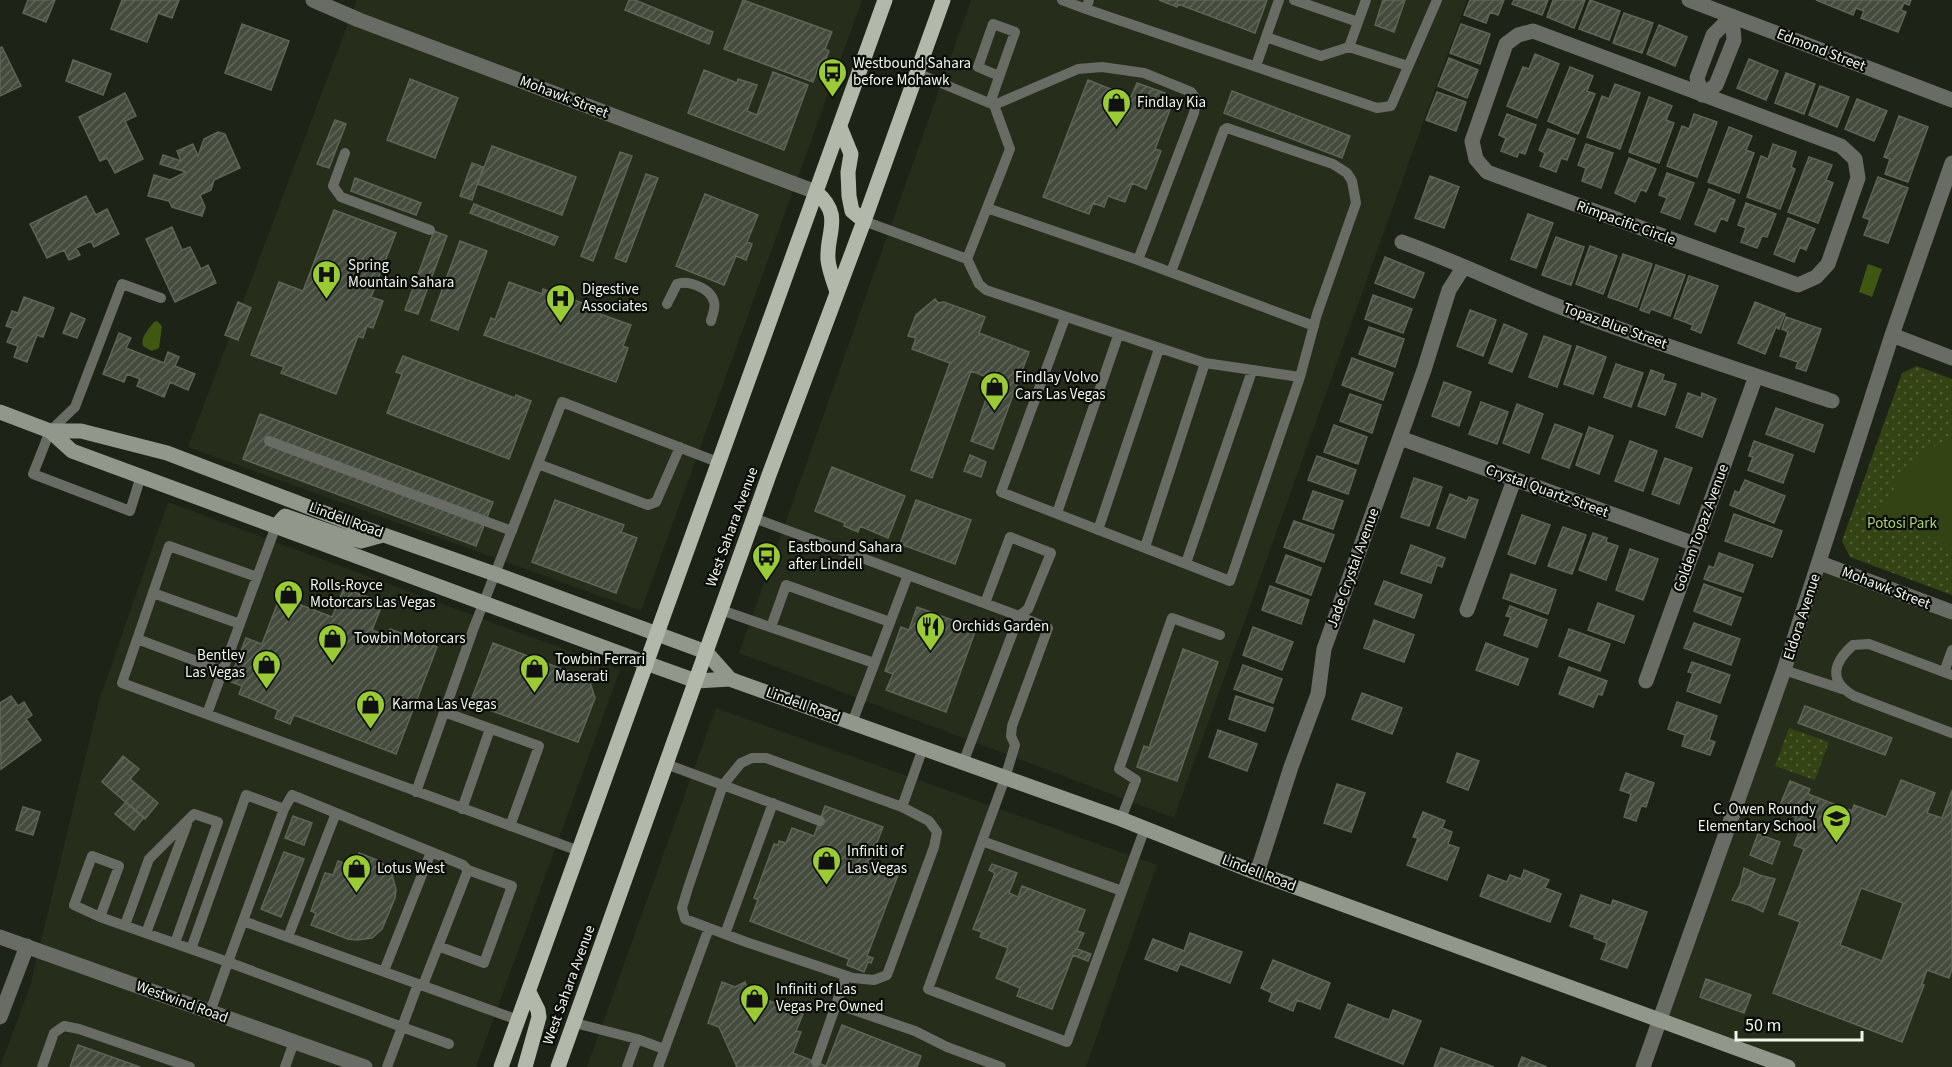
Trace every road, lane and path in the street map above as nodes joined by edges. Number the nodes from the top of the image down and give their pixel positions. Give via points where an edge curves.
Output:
1 (313, 0) edge
2 (885, 0) edge
3 (943, 0) edge
4 (1062, 0) edge
5 (1279, 0) edge
6 (1294, 0) edge
7 (1366, 0) edge
8 (1437, 0) edge
9 (1689, 0) edge
10 (1087, 4) edge
11 (1732, 16) junction
12 (1358, 22) junction
13 (1266, 37) junction
14 (1349, 47) junction
15 (1256, 66) junction
16 (1408, 66) junction
17 (917, 73) junction
18 (999, 76) junction
19 (1702, 95) junction
20 (1952, 100) edge
21 (992, 104) junction
22 (840, 127) junction
23 (345, 153) dead end
24 (1952, 163) edge
25 (816, 192) junction
26 (987, 208) junction
27 (864, 220) junction
28 (430, 230) dead end
29 (1402, 242) dead end
30 (967, 260) junction
31 (1138, 260) junction
32 (1463, 268) junction
33 (1171, 272) junction
34 (837, 292) junction
35 (161, 298) dead end
36 (667, 304) dead end
37 (1065, 318) junction
38 (711, 321) dead end
39 (1314, 326) junction
40 (1892, 335) junction
41 (1118, 336) junction
42 (1159, 349) junction
43 (1952, 358) edge
44 (1205, 363) junction
45 (1252, 371) junction
46 (1756, 376) junction
47 (1300, 377) junction
48 (1832, 401) dead end
49 (0, 412) edge
50 (50, 431) junction
51 (1400, 438) junction
52 (269, 441) dead end
53 (680, 447) junction
54 (720, 463) junction
55 (538, 464) junction
56 (141, 476) junction
57 (1514, 480) junction
58 (1057, 513) junction
59 (754, 518) junction
60 (276, 526) junction
61 (1098, 530) junction
62 (512, 531) junction
63 (384, 535) junction
64 (1695, 544) junction
65 (1145, 548) junction
66 (1186, 563) junction
67 (1820, 563) junction
68 (495, 574) junction
69 (908, 575) junction
70 (257, 577) junction
71 (153, 593) junction
72 (483, 603) junction
73 (985, 603) junction
74 (721, 610) junction
75 (1467, 610) dead end
76 (1952, 612) edge
77 (1019, 616) junction
78 (890, 622) junction
79 (240, 624) junction
80 (771, 627) junction
81 (657, 634) junction
82 (1220, 635) dead end
83 (137, 639) junction
84 (1952, 650) edge
85 (706, 652) junction
86 (646, 663) junction
87 (874, 663) junction
88 (1784, 670) junction
89 (223, 672) junction
90 (1948, 673) edge
91 (730, 679) junction
92 (696, 681) junction
93 (1646, 681) dead end
94 (1842, 689) junction
95 (444, 712) junction
96 (207, 714) junction
97 (852, 723) junction
98 (489, 729) junction
99 (1952, 733) edge
100 (923, 748) junction
101 (963, 763) junction
102 (666, 764) junction
103 (1005, 778) junction
104 (723, 785) junction
105 (416, 792) junction
106 (773, 803) junction
107 (902, 807) junction
108 (462, 808) junction
109 (284, 809) junction
110 (336, 813) junction
111 (189, 819) junction
112 (1121, 819) junction
113 (820, 821) dead end
114 (510, 826) junction
115 (1145, 828) junction
116 (982, 841) junction
117 (579, 851) junction
118 (431, 852) junction
119 (468, 870) junction
120 (1257, 873) junction
121 (1122, 891) junction
122 (100, 917) junction
123 (243, 921) junction
124 (124, 925) junction
125 (709, 928) junction
126 (146, 933) junction
127 (725, 934) junction
128 (0, 937) edge
129 (288, 937) junction
130 (175, 943) junction
131 (27, 946) junction
132 (438, 946) junction
133 (191, 949) junction
134 (228, 962) junction
135 (384, 971) junction
136 (846, 976) junction
137 (421, 985) junction
138 (529, 992) junction
139 (836, 1004) junction
140 (210, 1012) junction
141 (0, 1017) edge
142 (518, 1020) junction
143 (1660, 1020) junction
144 (574, 1023) junction
145 (402, 1027) junction
146 (637, 1039) junction
147 (294, 1042) junction
148 (449, 1044) dead end
149 (664, 1049) junction
150 (816, 1062) dead end
151 (42, 1067) edge
152 (190, 1067) edge
153 (285, 1067) edge
154 (365, 1067) edge
155 (387, 1067) edge
156 (501, 1067) edge
157 (525, 1067) edge
158 (558, 1067) edge
159 (627, 1067) edge
160 (658, 1067) edge
161 (1001, 1067) edge
162 (1643, 1067) edge
163 (1788, 1067) edge

1 - 25 street, Mohawk Street
2 - 22 main road
3 - 17 main road, West Sahara Avenue
4 - 10 lane
5 - 13 lane
6 - 12 lane
7 - 12 lane
8 - 16 lane
9 - 11 street, Edmond Street
10 - 15 lane
11 - 19 street via 1713,35 1697,78
11 - 20 street, Edmond Street
12 - 14 lane
13 - 14 lane via 1321,56
13 - 15 lane
14 - 16 lane
15 - 16 lane via 1377,108 1391,106
17 - 21 lane
17 - 27 main road, West Sahara Avenue
18 - 18 lane via 1015,32 993,24 978,67
18 - 21 lane
19 - 19 street, Rimpacific Circle via 1533,30 1506,44 1472,141 1476,159 1487,172 1798,285 1816,277 1828,264 1858,178 1856,159 1841,146
21 - 26 lane via 1010,149
21 - 31 lane via 1078,69 1102,67 1144,73 1191,92 1196,99 1194,114
22 - 25 main road
22 - 27 main road via 851,154 848,172 852,212
23 - 28 lane via 333,186 341,197
24 - 40 street, Eldora Avenue
25 - 34 main road via 827,201 831,218 827,256
25 - 54 main road
26 - 30 lane
26 - 31 lane
27 - 30 lane
27 - 34 main road, West Sahara Avenue
29 - 32 street, Topaz Blue Street
30 - 37 lane via 986,290
31 - 33 lane
32 - 46 street, Topaz Blue Street
32 - 51 street, Jade Crystal Avenue via 1449,290
33 - 39 lane
33 - 39 lane via 1227,128 1333,164 1352,181 1356,203
34 - 59 main road, West Sahara Avenue
35 - 50 lane via 122,284 75,407
36 - 38 lane via 677,284 695,285 710,292 715,303
37 - 41 lane
37 - 58 lane via 1001,492
39 - 47 lane
40 - 43 street
40 - 67 street, Eldora Avenue
41 - 42 lane
41 - 58 lane
42 - 44 lane
42 - 61 lane
44 - 45 lane
44 - 65 lane
45 - 47 lane
45 - 66 lane
46 - 48 street, Topaz Blue Street
46 - 64 street, Golden Topaz Avenue
47 - 66 lane via 1230,581
49 - 50 street, Lindell Road
50 - 56 street, Lindell Road via 72,451
50 - 56 lane via 33,474 130,511
50 - 63 street, Lindell Road via 81,431 167,453
51 - 57 street, Crystal Quartz Street
51 - 120 street, Jade Crystal Avenue via 1324,649 1318,693
52 - 62 lane
53 - 54 lane
53 - 55 lane via 656,502 648,505
53 - 55 lane via 562,402
54 - 81 main road
55 - 62 lane
56 - 60 street, Lindell Road
57 - 64 street, Crystal Quartz Street
57 - 75 street
58 - 61 lane
59 - 69 lane
59 - 74 main road, West Sahara Avenue
60 - 63 street via 285,516 361,541
60 - 70 lane
60 - 72 street, Lindell Road
61 - 65 lane
62 - 68 lane
63 - 68 street, Lindell Road
64 - 93 street, Golden Topaz Avenue
65 - 66 lane
67 - 76 street, Mohawk Street
67 - 88 street, Eldora Avenue
68 - 72 lane
68 - 81 street, Lindell Road
69 - 73 lane
69 - 78 lane
70 - 71 lane via 169,546
70 - 79 lane
71 - 79 lane
71 - 83 lane
72 - 86 street, Lindell Road
72 - 95 lane
73 - 77 lane
73 - 77 lane via 1010,537 1051,553 1028,609
74 - 80 lane
74 - 85 main road, West Sahara Avenue
77 - 101 lane
77 - 103 lane via 1048,628 1012,726 1015,745
78 - 80 lane via 786,585
78 - 87 lane
79 - 89 lane
80 - 87 lane
81 - 85 street, Lindell Road
81 - 86 main road
82 - 112 lane via 1173,618 1119,769 1136,780
83 - 89 lane
83 - 96 lane via 122,683
84 - 90 lane
85 - 91 street, Lindell Road
85 - 92 main road, West Sahara Avenue
86 - 92 street, Lindell Road
86 - 117 main road
87 - 97 lane
88 - 94 lane
88 - 143 street, Eldora Avenue
89 - 96 lane
90 - 94 lane via 1869,644 1853,645 1840,656 1835,673
91 - 92 street, Lindell Road
91 - 97 street, Lindell Road
92 - 102 main road, West Sahara Avenue
94 - 99 lane
95 - 98 lane
95 - 105 lane
96 - 105 lane
97 - 100 street, Lindell Road
98 - 108 lane
98 - 114 lane via 538,746
100 - 101 street, Lindell Road
100 - 107 lane
101 - 103 street, Lindell Road
102 - 104 lane
102 - 144 main road, West Sahara Avenue
103 - 112 street, Lindell Road
103 - 116 lane
104 - 106 lane
104 - 107 lane via 741,763 766,758
104 - 125 lane via 682,908 685,919
105 - 108 lane
106 - 113 lane
106 - 127 lane
107 - 136 lane via 929,821 937,832 934,847 887,975 874,980
108 - 114 lane
109 - 110 lane via 292,795
109 - 123 lane
109 - 133 lane via 246,795
110 - 118 lane
110 - 129 lane
111 - 124 lane via 149,859
111 - 126 lane
111 - 130 lane via 194,814 218,822
112 - 115 street, Lindell Road
114 - 117 lane
115 - 120 street, Lindell Road
115 - 121 lane
116 - 121 lane
116 - 121 lane via 928,989 1067,1042
117 - 138 main road
118 - 119 lane
118 - 135 lane
119 - 132 lane
119 - 132 lane via 512,886 484,963
120 - 143 street, Lindell Road
122 - 122 lane via 74,905 92,856 119,866
122 - 124 lane
123 - 129 lane
123 - 134 lane
124 - 126 lane
125 - 127 lane
125 - 149 lane
126 - 130 lane
127 - 136 lane
128 - 131 street, Westwind Road
129 - 135 lane
130 - 133 lane
131 - 140 street, Westwind Road
131 - 141 street
132 - 137 lane
133 - 134 lane
134 - 140 lane
134 - 145 lane
135 - 137 lane
136 - 139 lane
137 - 142 lane
137 - 145 lane
138 - 142 main road
138 - 157 main road via 539,1017
139 - 150 lane
139 - 161 lane
140 - 147 street, Westwind Road
142 - 156 main road
143 - 162 street, Eldora Avenue
143 - 163 street, Lindell Road
144 - 146 lane
144 - 158 main road, West Sahara Avenue
145 - 148 lane
145 - 155 lane
146 - 149 lane
146 - 159 lane
147 - 153 lane
147 - 154 street, Westwind Road
149 - 160 lane
151 - 152 lane via 54,1033 64,1026

